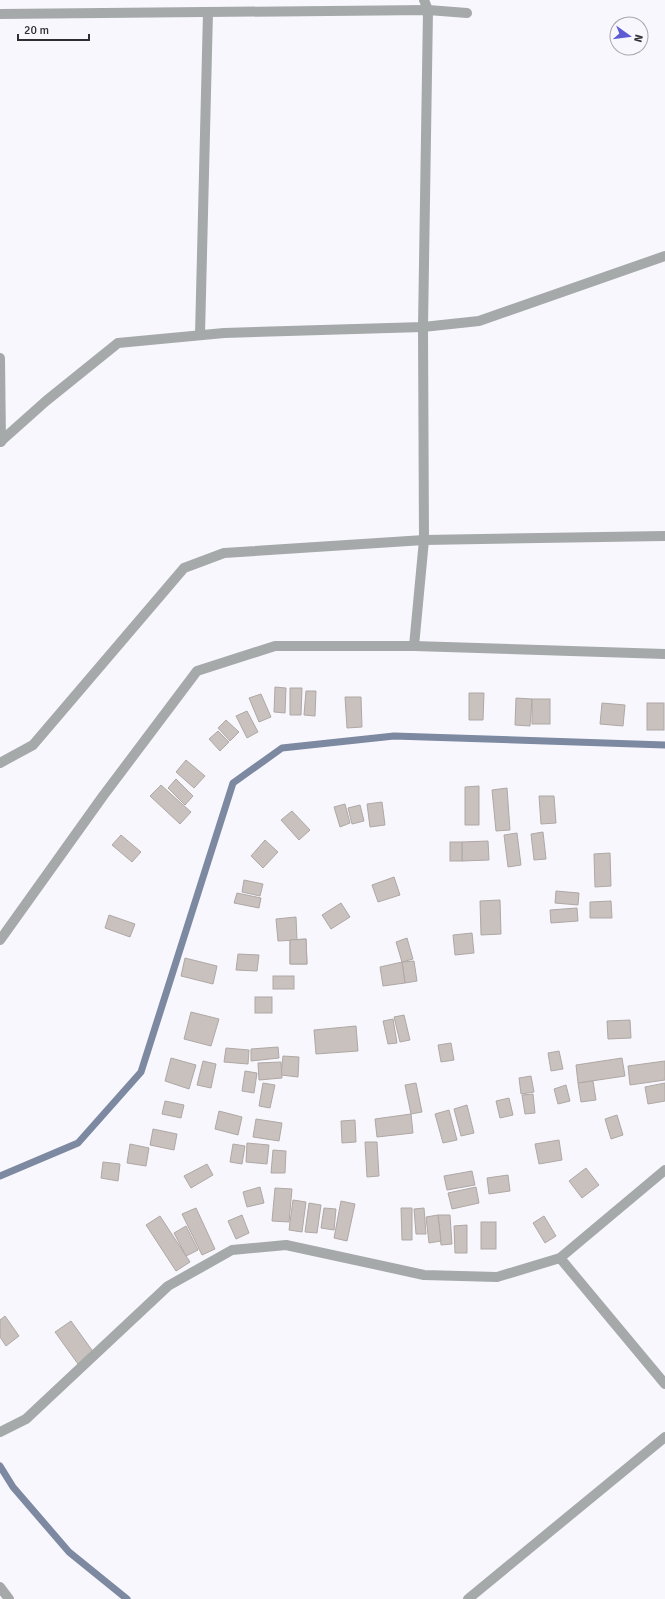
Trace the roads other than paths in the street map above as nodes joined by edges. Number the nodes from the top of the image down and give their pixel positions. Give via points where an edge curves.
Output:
1 (424, 0) edge
2 (428, 10) junction
3 (208, 12) junction
4 (467, 13) dead end
5 (0, 14) edge
6 (665, 256) edge
7 (423, 327) junction
8 (200, 335) junction
9 (0, 358) edge
10 (0, 442) edge
11 (665, 536) edge
12 (424, 540) junction
13 (414, 646) junction
14 (665, 654) edge
15 (0, 763) edge
16 (0, 940) edge
17 (665, 1170) edge
18 (560, 1258) junction
19 (665, 1384) edge
20 (0, 1432) edge
21 (665, 1437) edge
22 (0, 1587) edge
23 (10, 1599) edge
24 (468, 1599) edge

1 - 2 street
2 - 3 street
2 - 4 street
2 - 7 street
3 - 5 street
3 - 8 street
6 - 7 street via 479,321
7 - 8 street
7 - 12 street
8 - 10 street via 118,343
9 - 10 street
11 - 12 street
12 - 13 street
12 - 15 street via 224,553 184,568 33,745
13 - 14 street
13 - 16 street via 276,646 197,672 103,796
17 - 18 street
18 - 19 street
18 - 20 street via 497,1277 446,1276 424,1275 286,1245 232,1250 168,1286 26,1419
21 - 24 street
22 - 23 street

